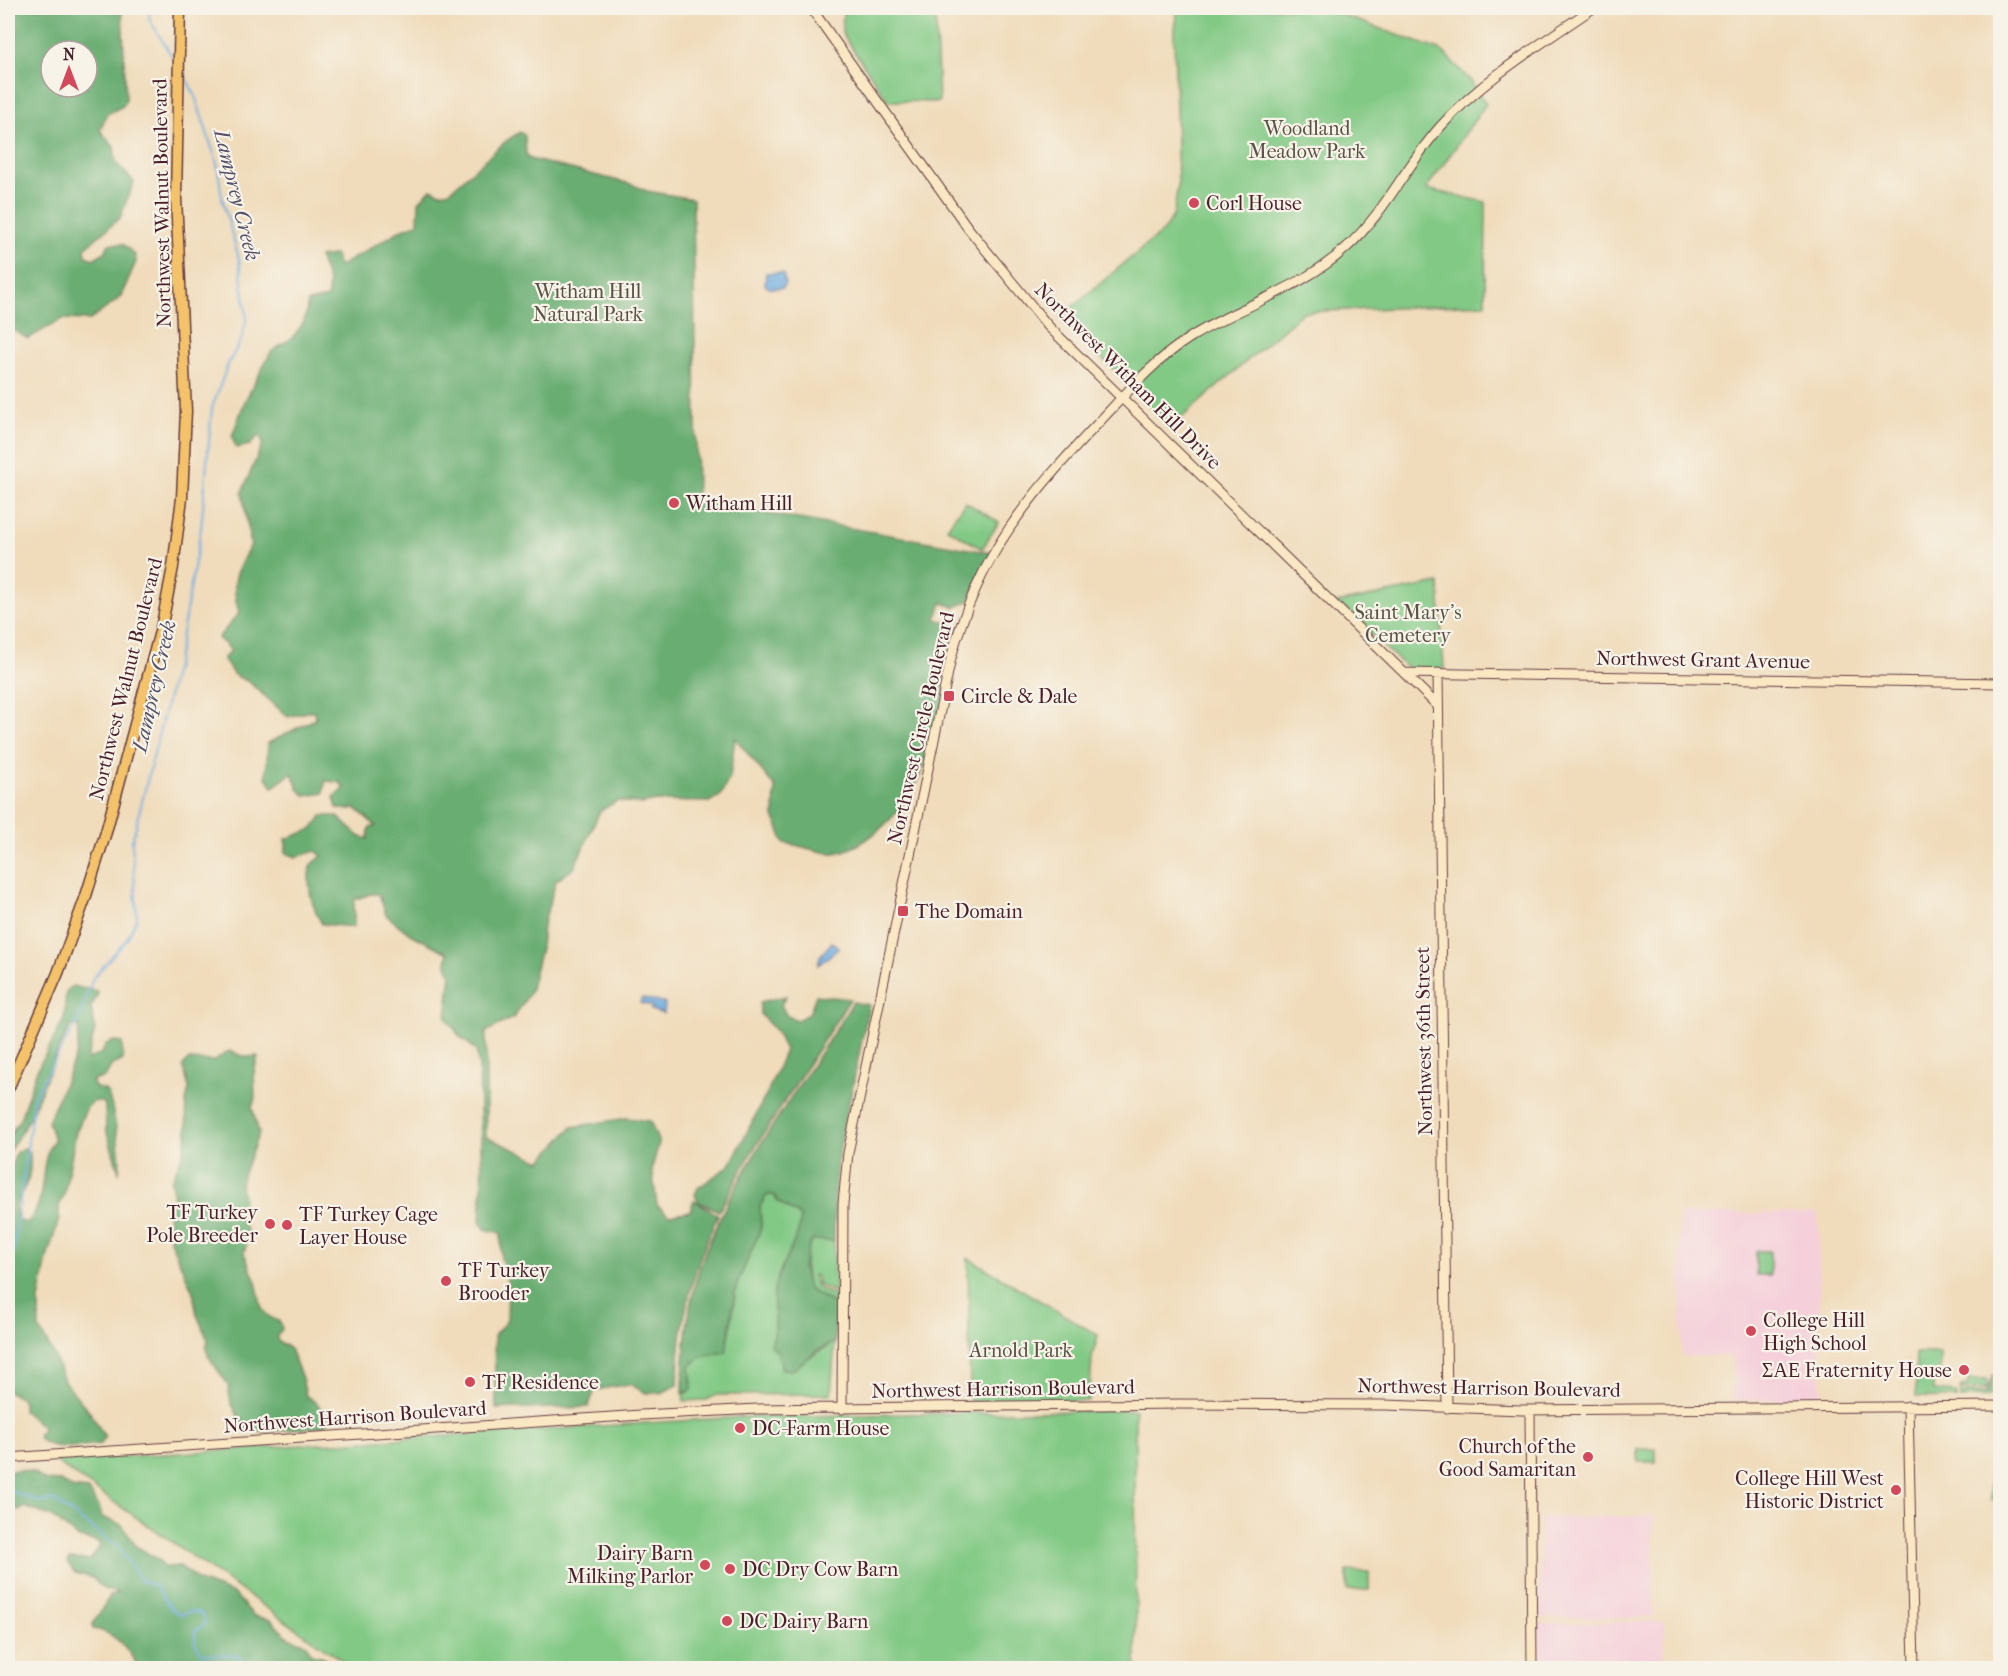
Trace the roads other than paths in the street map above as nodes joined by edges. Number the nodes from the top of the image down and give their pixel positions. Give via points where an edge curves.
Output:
1 (180, 8) edge
2 (812, 8) edge
3 (1593, 8) edge
4 (1121, 399) junction
5 (1405, 673) junction
6 (1438, 673) junction
7 (2001, 683) edge
8 (1438, 706) junction
9 (8, 1089) edge
10 (1908, 1406) junction
11 (2001, 1406) edge
12 (1448, 1408) junction
13 (842, 1409) junction
14 (1530, 1410) junction
15 (8, 1458) edge
16 (1532, 1668) edge
17 (1914, 1668) edge

1 - 9 main road, Northwest Walnut Boulevard via 176,187 186,411 182,498 173,567 156,646 86,899
2 - 4 main road, Northwest Witham Hill Drive via 1002,272 1048,326
3 - 4 main road, Northwest Circle Boulevard via 1478,90 1449,117 1425,144 1377,214 1336,256 1294,285 1176,347 1147,370
4 - 5 main road, Northwest Witham Hill Drive
4 - 13 main road, Northwest Circle Boulevard via 1020,510 984,566 957,637 846,1170
5 - 6 main road, Northwest Grant Avenue
5 - 8 main road, Northwest Witham Hill Drive
6 - 7 main road, Northwest Grant Avenue
6 - 8 main road, Northwest 36th Street
8 - 12 main road, Northwest 36th Street
10 - 11 main road, Northwest Harrison Boulevard
10 - 14 main road, Northwest Harrison Boulevard
10 - 17 main road
12 - 13 main road, Northwest Harrison Boulevard via 1302,1404
12 - 14 main road, Northwest Harrison Boulevard
13 - 15 main road, Northwest Harrison Boulevard via 641,1415
14 - 16 main road

